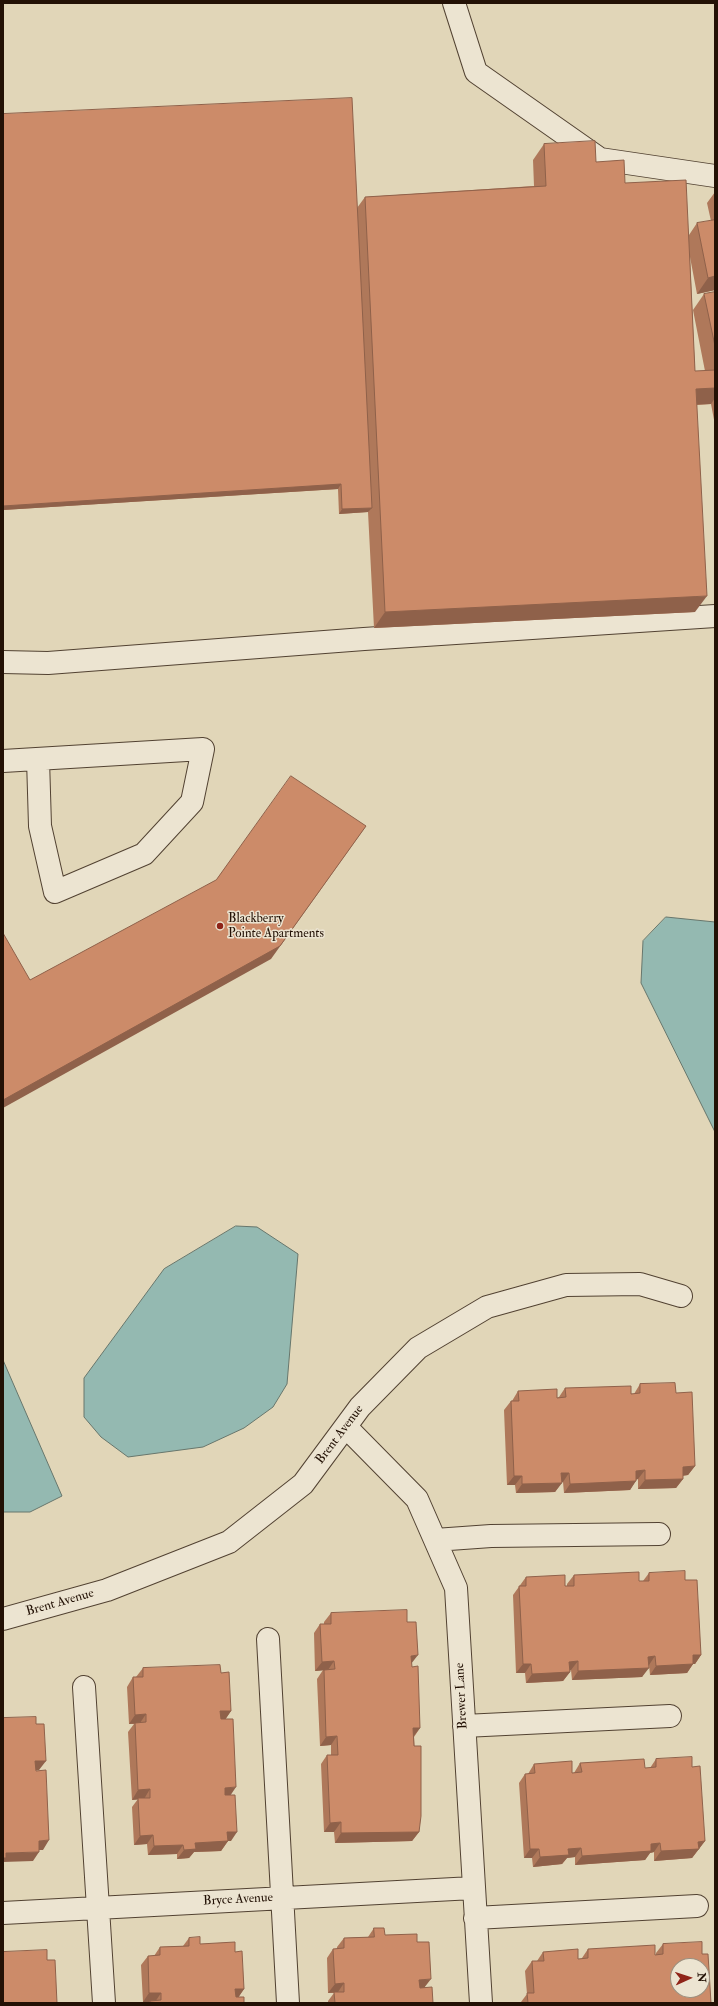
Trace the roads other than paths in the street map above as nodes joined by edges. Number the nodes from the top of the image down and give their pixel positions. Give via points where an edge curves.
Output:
1 (454, 3) edge
2 (715, 176) edge
3 (715, 616) edge
4 (3, 662) edge
5 (38, 759) junction
6 (3, 761) edge
7 (681, 1296) dead end
8 (346, 1427) junction
9 (659, 1534) dead end
10 (435, 1540) junction
11 (3, 1619) edge
12 (268, 1639) dead end
13 (84, 1687) dead end
14 (670, 1716) dead end
15 (464, 1726) junction
16 (473, 1888) junction
17 (283, 1898) junction
18 (697, 1906) dead end
19 (97, 1908) junction
20 (3, 1913) edge
21 (475, 1918) junction
22 (104, 2003) edge
23 (288, 2003) edge
24 (481, 2003) edge

1 - 2 street via 476,72 600,159
3 - 4 street via 48,663
5 - 5 street via 180,750 203,749 192,802 144,854 55,892 40,826
5 - 6 street
7 - 8 street, Brent Avenue via 640,1284 566,1285 488,1307 418,1348 360,1407
8 - 10 street, Brewer Lane via 417,1499
8 - 11 street, Brent Avenue via 303,1484 229,1542 108,1590
9 - 10 street via 491,1536
10 - 15 street, Brewer Lane via 456,1588
12 - 17 street
13 - 19 street
14 - 15 street
15 - 16 street, Brewer Lane
16 - 17 street, Bryce Avenue
16 - 21 street, Brewer Lane
17 - 19 street, Bryce Avenue
17 - 23 street
18 - 21 street
19 - 20 street, Bryce Avenue
19 - 22 street
21 - 24 street, Brewer Lane

